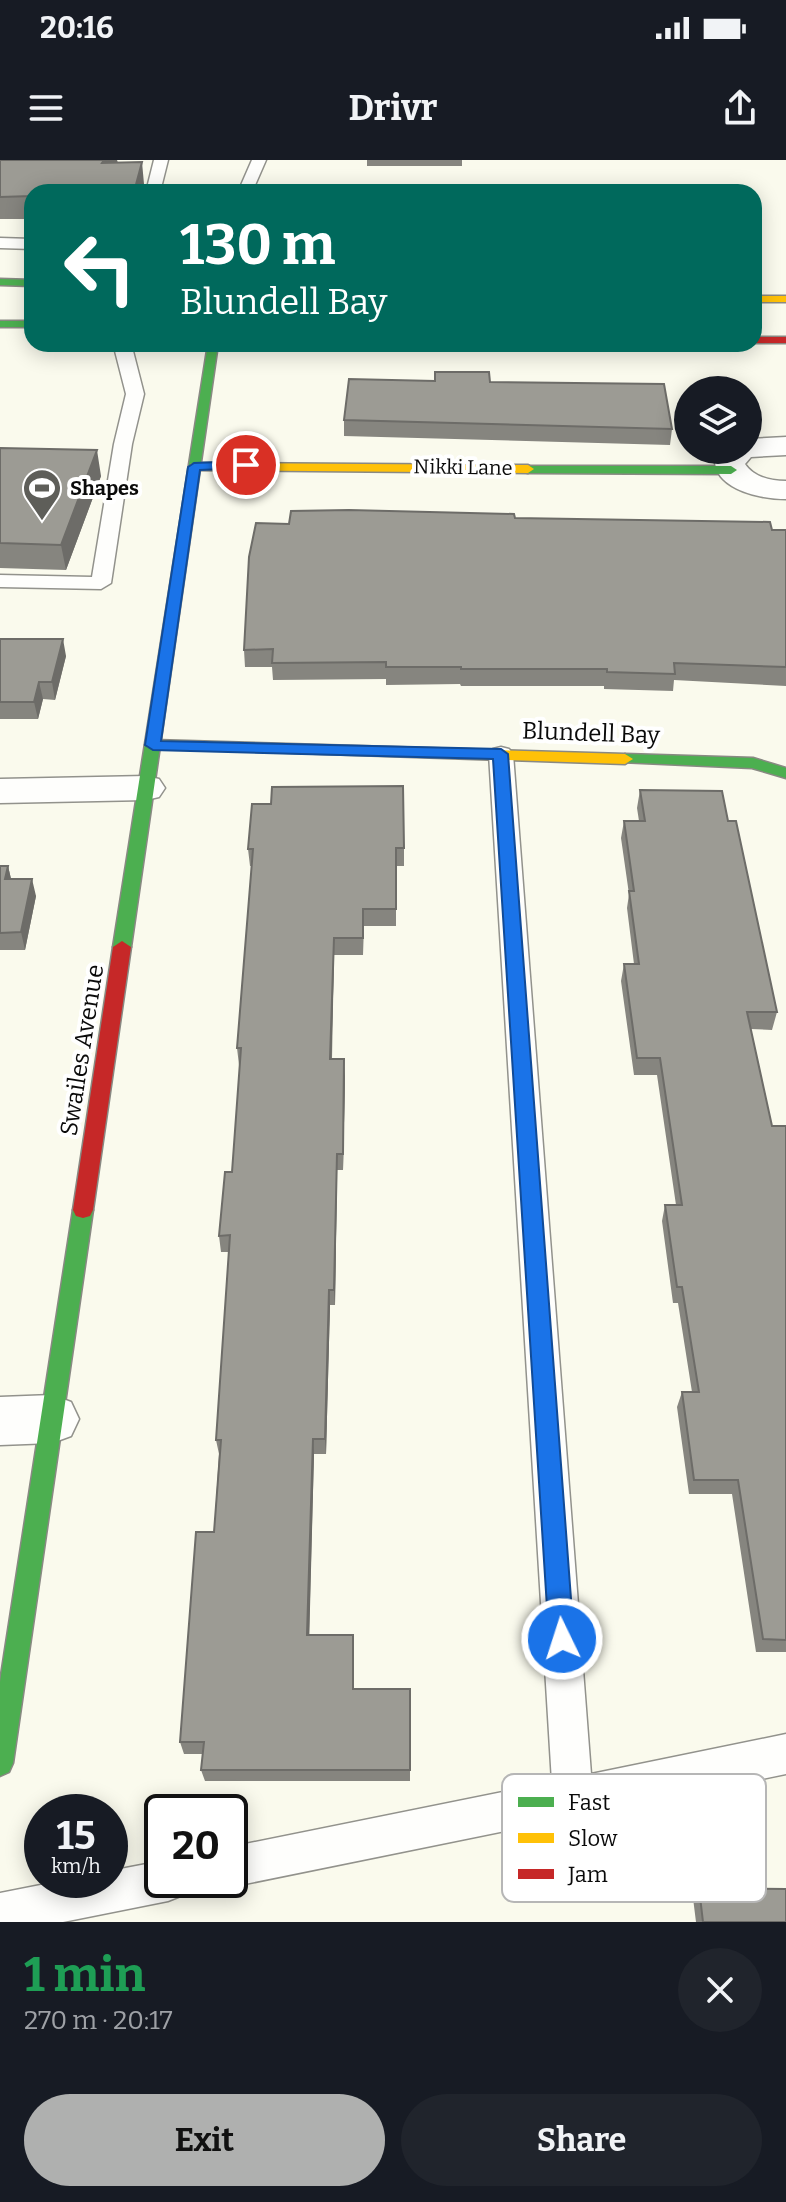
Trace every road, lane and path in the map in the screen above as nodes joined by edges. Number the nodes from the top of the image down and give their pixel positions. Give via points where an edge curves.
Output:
1 (161, 160) edge
2 (259, 160) edge
3 (155, 184) edge
4 (248, 184) edge
5 (0, 243) edge
6 (24, 244) edge
7 (0, 282) edge
8 (24, 283) edge
9 (762, 299) edge
10 (786, 299) edge
11 (0, 324) edge
12 (24, 324) edge
13 (762, 340) edge
14 (786, 340) edge
15 (124, 352) edge
16 (212, 352) edge
17 (786, 446) edge
18 (762, 451) edge
19 (674, 457) edge
20 (743, 464) edge
21 (194, 467) junction
22 (786, 490) edge
23 (0, 581) edge
24 (153, 745) junction
25 (501, 754) junction
26 (786, 773) edge
27 (146, 788) junction
28 (0, 791) edge
29 (52, 1419) junction
30 (0, 1421) edge
31 (786, 1754) edge
32 (0, 1763) edge
33 (571, 1774) edge
34 (687, 1774) edge
35 (502, 1811) edge
36 (248, 1863) edge
37 (144, 1885) edge
38 (0, 1914) edge

1 - 3 lane
2 - 4 lane
5 - 6 lane
7 - 8 street
9 - 10 street
11 - 12 street
13 - 14 street
15 - 23 lane via 135,394 101,583
16 - 21 street, Swailes Avenue
17 - 18 street, Nikki Lane
19 - 21 street, Nikki Lane
20 - 22 street, Nikki Lane via 749,483
21 - 24 street, Swailes Avenue
24 - 25 street, Blundell Bay
24 - 27 street, Swailes Avenue
25 - 26 street, Blundell Bay via 753,763
25 - 33 lane
27 - 28 street
27 - 29 street, Swailes Avenue
29 - 30 street
29 - 32 street, Swailes Avenue
31 - 34 lane
35 - 36 lane
37 - 38 lane

